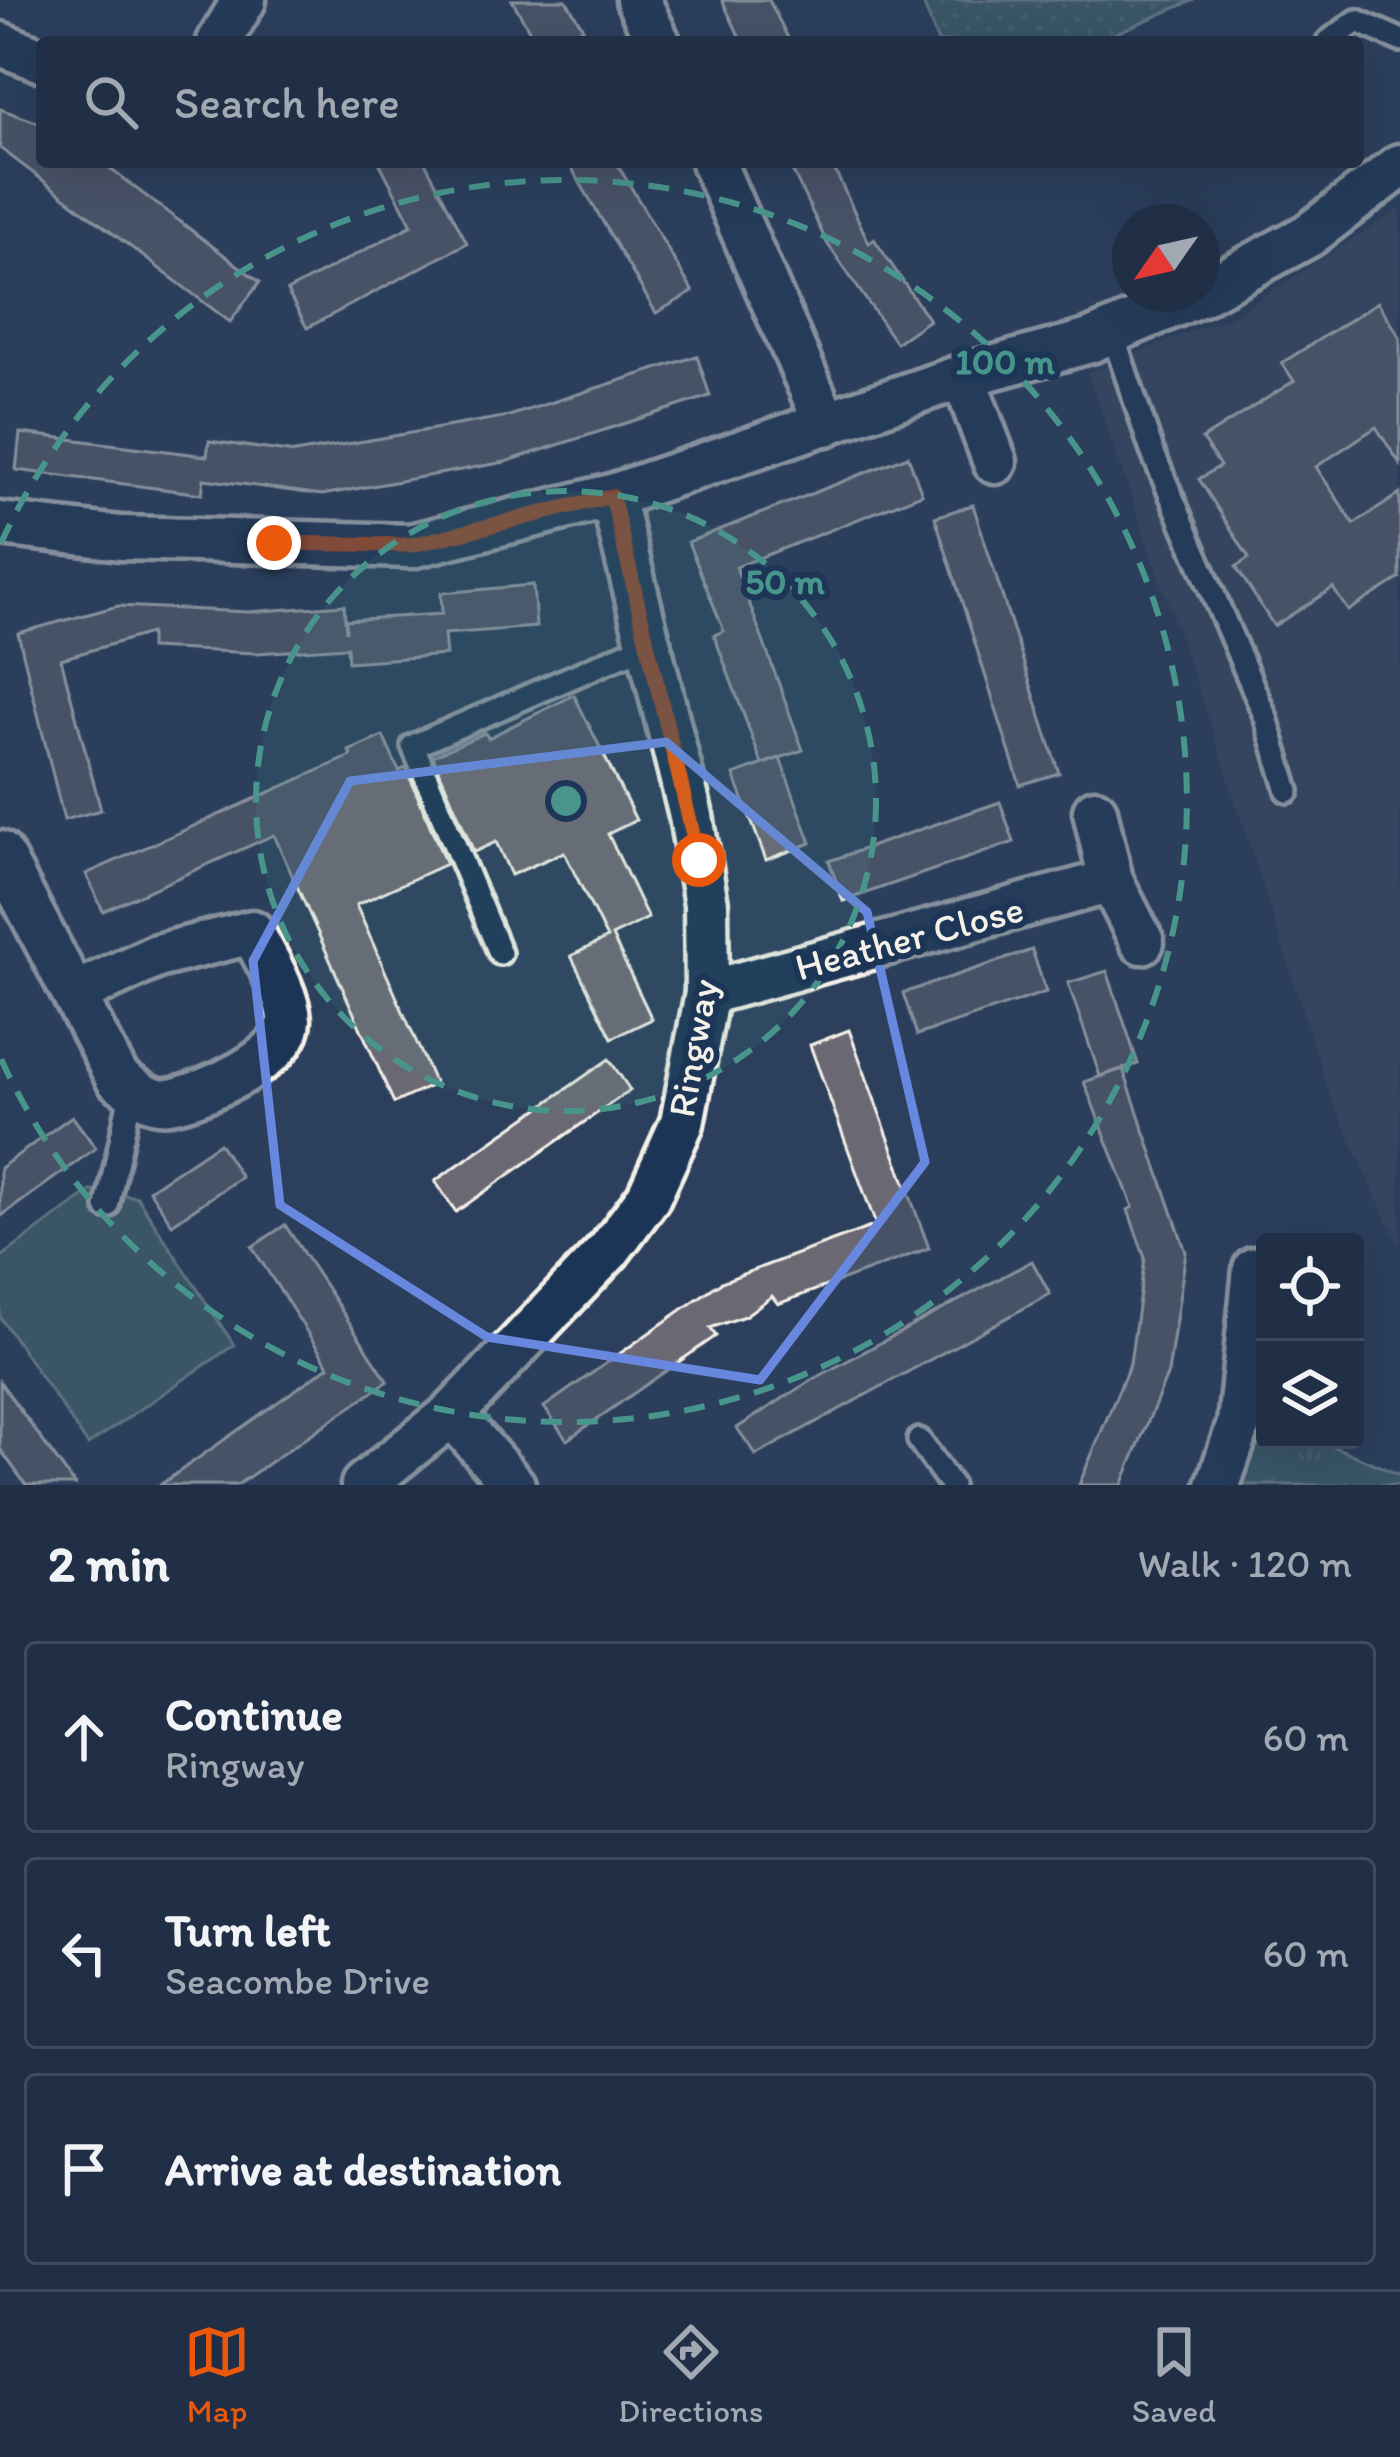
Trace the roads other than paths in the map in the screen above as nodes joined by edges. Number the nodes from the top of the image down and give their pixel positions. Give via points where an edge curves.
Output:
1 (244, 0) edge
2 (638, 0) edge
3 (223, 36) edge
4 (655, 36) edge
5 (1336, 36) edge
6 (1400, 40) edge
7 (0, 44) edge
8 (36, 58) edge
9 (1400, 166) edge
10 (715, 168) edge
11 (1220, 284) edge
12 (1159, 312) edge
13 (1112, 332) junction
14 (963, 376) junction
15 (826, 424) junction
16 (995, 462) dead end
17 (612, 496) junction
18 (0, 524) edge
19 (648, 644) junction
20 (1288, 791) dead end
21 (1095, 812) dead end
22 (0, 853) edge
23 (1111, 881) junction
24 (1142, 942) dead end
25 (500, 953) dead end
26 (77, 993) junction
27 (707, 993) junction
28 (132, 1089) junction
29 (107, 1208) dead end
30 (1255, 1269) dead end
31 (452, 1414) junction
32 (919, 1440) dead end
33 (363, 1485) edge
34 (513, 1485) edge
35 (951, 1485) edge
36 (1218, 1485) edge

1 - 3 street
2 - 4 street
5 - 6 lane via 1357,21
7 - 8 street
9 - 11 street via 1310,235
10 - 15 street
12 - 13 street
13 - 14 street
13 - 20 lane
14 - 15 street
14 - 16 street
15 - 17 street
17 - 18 street via 412,545 122,538
17 - 19 street, Ringway
19 - 25 lane via 413,746
19 - 27 street, Ringway via 703,882
21 - 23 street
22 - 26 street
23 - 24 street
23 - 27 street, Heather Close
26 - 28 street via 118,1079
26 - 28 street via 157,956 252,932 289,1018 284,1037 245,1072 167,1102
27 - 31 street, Ringway via 682,1123 648,1198 533,1335
28 - 29 lane
30 - 36 street via 1239,1424
31 - 33 street, Ringway
31 - 34 street
32 - 35 lane

